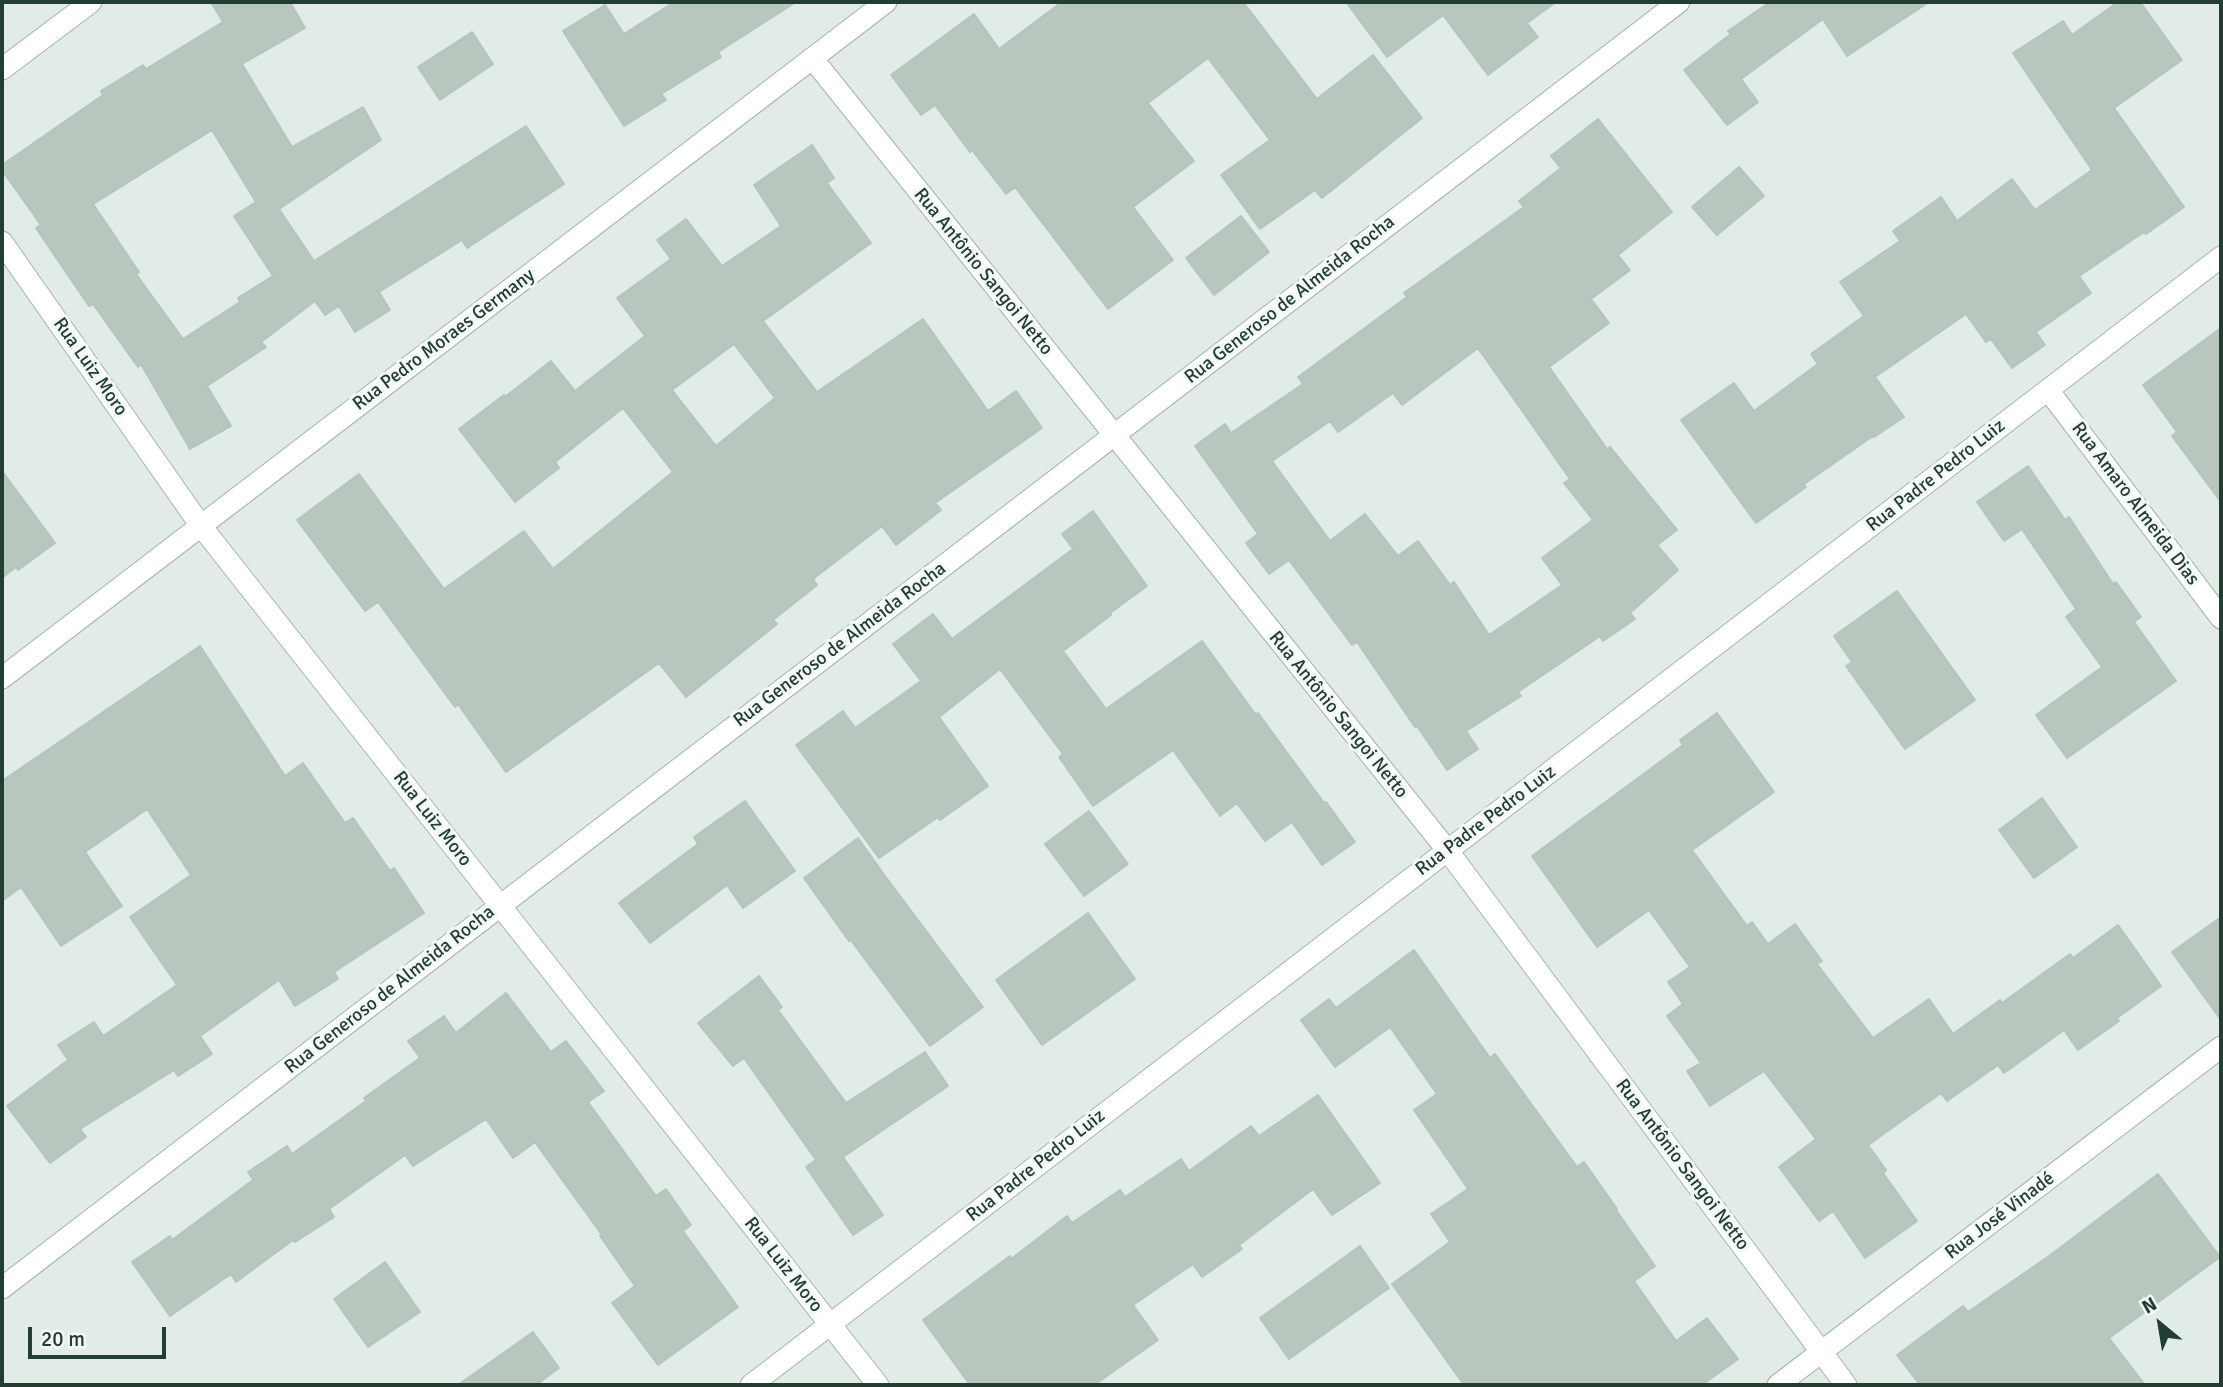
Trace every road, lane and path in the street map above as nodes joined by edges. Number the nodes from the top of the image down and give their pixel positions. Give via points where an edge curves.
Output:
1 (91, 2) edge
2 (886, 2) edge
3 (1679, 2) edge
4 (812, 58) junction
5 (2, 69) edge
6 (2, 242) edge
7 (2221, 257) edge
8 (2049, 390) junction
9 (1114, 435) junction
10 (201, 526) junction
11 (2221, 618) edge
12 (2, 678) edge
13 (1448, 851) junction
14 (500, 906) junction
15 (2221, 1047) edge
16 (2, 1288) edge
17 (830, 1325) junction
18 (1822, 1352) junction
19 (751, 1385) edge
20 (878, 1385) edge
21 (1778, 1385) edge
22 (1846, 1385) edge

1 - 5 street
2 - 4 street, Rua Pedro Moraes Germany
3 - 9 street, Rua Generoso de Almeida Rocha
4 - 9 street, Rua Antônio Sangoi Netto
4 - 10 street, Rua Pedro Moraes Germany
6 - 10 street, Rua Luiz Moro
7 - 8 street, Rua Padre Pedro Luiz
8 - 11 street, Rua Amaro Almeida Dias
8 - 13 street, Rua Padre Pedro Luiz
9 - 13 street, Rua Antônio Sangoi Netto
9 - 14 street, Rua Generoso de Almeida Rocha
10 - 12 street, Rua Pedro Moraes Germany
10 - 14 street, Rua Luiz Moro
13 - 17 street, Rua Padre Pedro Luiz
13 - 18 street, Rua Antônio Sangoi Netto
14 - 16 street, Rua Generoso de Almeida Rocha
14 - 17 street, Rua Luiz Moro
15 - 18 street, Rua José Vinadé
17 - 19 street, Rua Padre Pedro Luiz
17 - 20 street, Rua Luiz Moro
18 - 21 street, Rua José Vinadé
18 - 22 street, Rua Antônio Sangoi Netto

